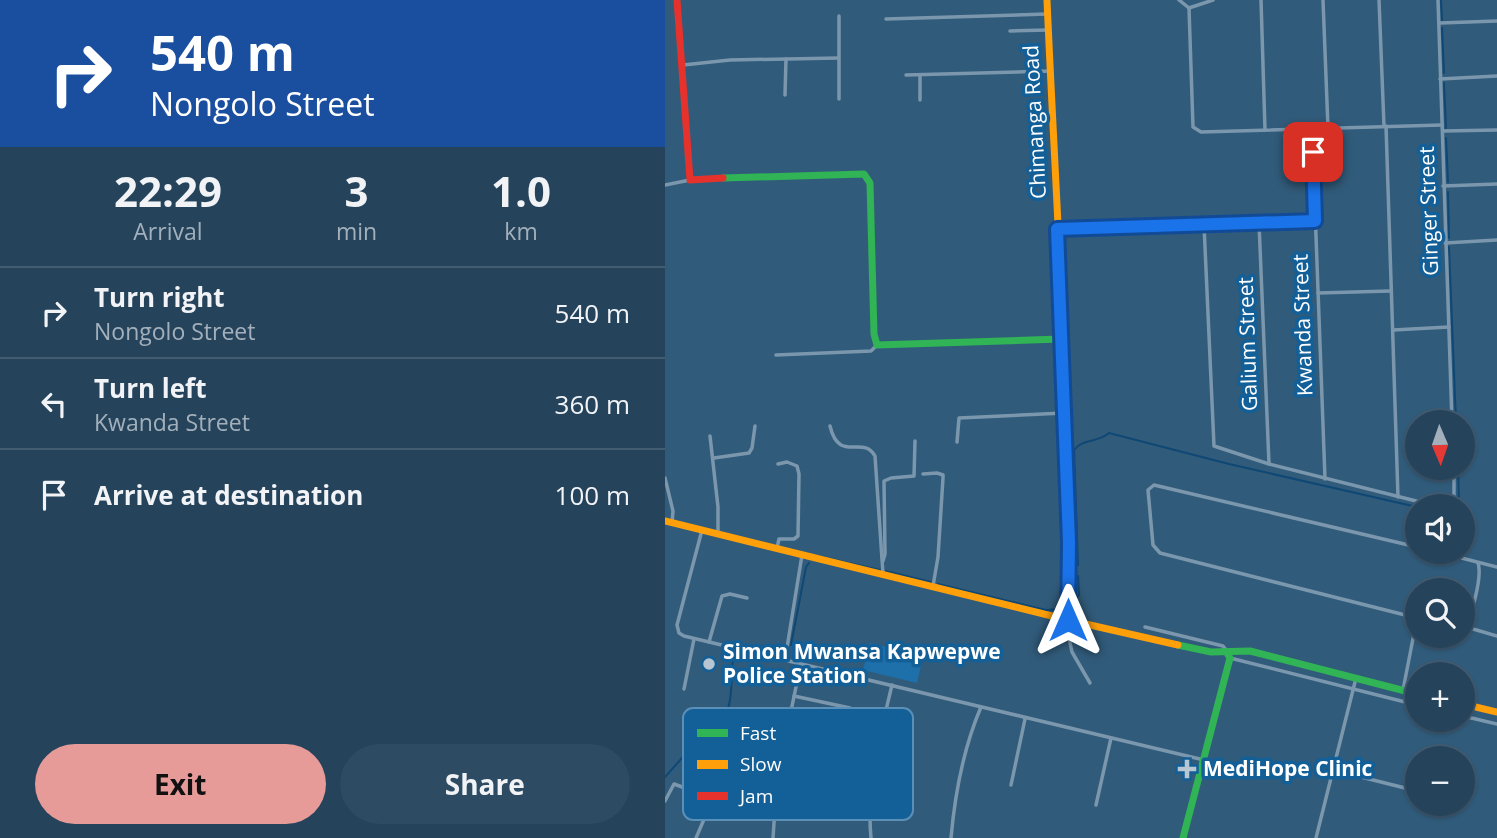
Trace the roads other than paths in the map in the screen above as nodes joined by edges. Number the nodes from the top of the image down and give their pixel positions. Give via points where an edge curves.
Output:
1 (677, 0) edge
2 (1047, 0) edge
3 (1179, 0) edge
4 (1213, 0) edge
5 (1261, 0) edge
6 (1323, 0) edge
7 (1380, 0) edge
8 (1438, 0) edge
9 (1189, 8) junction
10 (1047, 14) junction
11 (839, 16) dead end
12 (886, 19) dead end
13 (1497, 22) edge
14 (1439, 23) junction
15 (1048, 30) junction
16 (1010, 31) dead end
17 (838, 58) junction
18 (786, 59) junction
19 (683, 65) junction
20 (1051, 71) junction
21 (906, 75) dead end
22 (920, 75) junction
23 (1497, 76) edge
24 (1439, 79) junction
25 (785, 95) dead end
26 (839, 99) dead end
27 (920, 100) dead end
28 (1442, 125) junction
29 (1385, 126) junction
30 (1312, 128) junction
31 (1328, 128) junction
32 (1265, 130) junction
33 (1497, 130) edge
34 (1442, 131) junction
35 (690, 180) junction
36 (1497, 184) edge
37 (665, 185) edge
38 (1443, 186) junction
39 (1315, 221) junction
40 (1259, 223) junction
41 (1205, 225) junction
42 (1057, 229) junction
43 (1497, 240) edge
44 (1445, 243) junction
45 (1391, 291) junction
46 (1318, 293) junction
47 (1449, 327) junction
48 (1393, 330) junction
49 (1061, 339) junction
50 (877, 345) junction
51 (776, 355) dead end
52 (1452, 410) edge
53 (1064, 413) junction
54 (755, 426) dead end
55 (830, 426) dead end
56 (710, 436) dead end
57 (915, 441) dead end
58 (957, 442) dead end
59 (713, 458) junction
60 (778, 464) dead end
61 (1269, 464) junction
62 (923, 474) dead end
63 (665, 478) edge
64 (1325, 479) junction
65 (1398, 497) junction
66 (1405, 499) edge
67 (669, 522) edge
68 (702, 530) junction
69 (718, 534) junction
70 (1405, 544) edge
71 (777, 548) junction
72 (802, 554) junction
73 (1475, 562) edge
74 (882, 563) junction
75 (1478, 563) junction
76 (1497, 567) edge
77 (883, 574) junction
78 (933, 586) junction
79 (1475, 595) edge
80 (747, 598) dead end
81 (1405, 615) edge
82 (1067, 619) junction
83 (1145, 627) dead end
84 (1475, 629) edge
85 (1497, 636) edge
86 (694, 639) junction
87 (709, 642) junction
88 (1411, 648) edge
89 (1229, 655) junction
90 (785, 660) junction
91 (801, 663) junction
92 (1356, 678) junction
93 (1090, 683) dead end
94 (892, 685) junction
95 (1354, 688) junction
96 (684, 689) dead end
97 (1402, 690) junction
98 (1405, 691) edge
99 (795, 696) junction
100 (1405, 702) edge
101 (981, 707) junction
102 (1475, 707) edge
103 (792, 708) edge
104 (850, 708) dead end
105 (887, 708) edge
106 (1497, 712) edge
107 (1026, 718) junction
108 (1475, 719) edge
109 (1497, 724) edge
110 (1111, 738) junction
111 (1204, 760) junction
112 (1333, 770) junction
113 (1011, 785) dead end
114 (683, 787) edge
115 (1405, 788) edge
116 (665, 801) edge
117 (1096, 805) dead end
118 (703, 820) edge
119 (773, 820) edge
120 (872, 820) edge
121 (696, 838) edge
122 (773, 838) edge
123 (871, 838) edge
124 (951, 838) edge
125 (1183, 838) edge
126 (1316, 838) edge

1 - 19 street
2 - 10 street, Chimanga Road
3 - 9 street
4 - 9 street
5 - 32 street
6 - 31 street
7 - 29 street
8 - 14 street, Ginger Street
9 - 32 street via 1193,127 1201,132
10 - 12 street
10 - 15 street, Chimanga Road
11 - 17 street
13 - 14 street
14 - 24 street, Ginger Street
15 - 16 street
15 - 20 street, Chimanga Road
17 - 18 street
17 - 26 street
18 - 19 street
18 - 25 street
19 - 35 street
20 - 22 street
20 - 42 street, Chimanga Road
21 - 22 street
22 - 27 street
23 - 24 street
24 - 28 street, Ginger Street
28 - 29 street
28 - 34 street, Ginger Street
29 - 31 street
29 - 45 street
30 - 31 street
30 - 32 street
30 - 39 street, Kwanda Street
33 - 34 street
34 - 38 street, Ginger Street
35 - 37 street
35 - 50 street via 864,174 870,183
36 - 38 street
38 - 44 street, Ginger Street
39 - 40 street
39 - 46 street, Kwanda Street
40 - 41 street
40 - 61 street, Galium Street
41 - 42 street
41 - 61 street via 1214,446
42 - 49 street, Chimanga Road
43 - 44 street
44 - 47 street, Ginger Street
45 - 46 street
45 - 48 street
46 - 64 street, Kwanda Street
47 - 48 street
47 - 52 street, Ginger Street
48 - 65 street
49 - 50 street
49 - 53 street, Chimanga Road
50 - 51 street via 871,351
53 - 58 street via 958,418
53 - 82 street, Chimanga Road
54 - 59 street via 749,453
55 - 74 street via 837,443 869,449 876,456
56 - 59 street
57 - 74 street via 914,476 884,481
59 - 69 street
60 - 71 street via 797,466 799,499 797,538 779,539
61 - 64 street
62 - 78 street via 943,475
63 - 67 street via 673,511
64 - 65 street
65 - 66 street
67 - 68 street
68 - 69 street
68 - 86 street via 677,625 679,633
69 - 71 street
70 - 81 street via 1154,485 1148,490 1153,545 1160,553
71 - 72 street
72 - 77 street
72 - 90 street
73 - 75 street
74 - 77 street
75 - 76 street
75 - 79 street
77 - 78 street
78 - 82 street
80 - 87 street via 722,596
82 - 89 street
82 - 93 street via 1072,652
83 - 89 street via 1223,646
84 - 85 street
86 - 87 street
86 - 96 street
87 - 90 street
88 - 97 street
89 - 92 street via 1250,651
89 - 95 street
89 - 111 street
90 - 91 street
91 - 94 street
91 - 99 street
92 - 95 street
92 - 97 street
94 - 101 street
94 - 105 street
95 - 100 street
95 - 112 street
97 - 98 street
99 - 103 street
99 - 104 street
101 - 107 street
101 - 124 street via 959,776
102 - 106 street
107 - 110 street
107 - 113 street
108 - 109 street
110 - 111 street
110 - 117 street
111 - 125 street
112 - 115 street
112 - 126 street
114 - 116 street via 674,784
118 - 121 street
119 - 122 street
120 - 123 street

